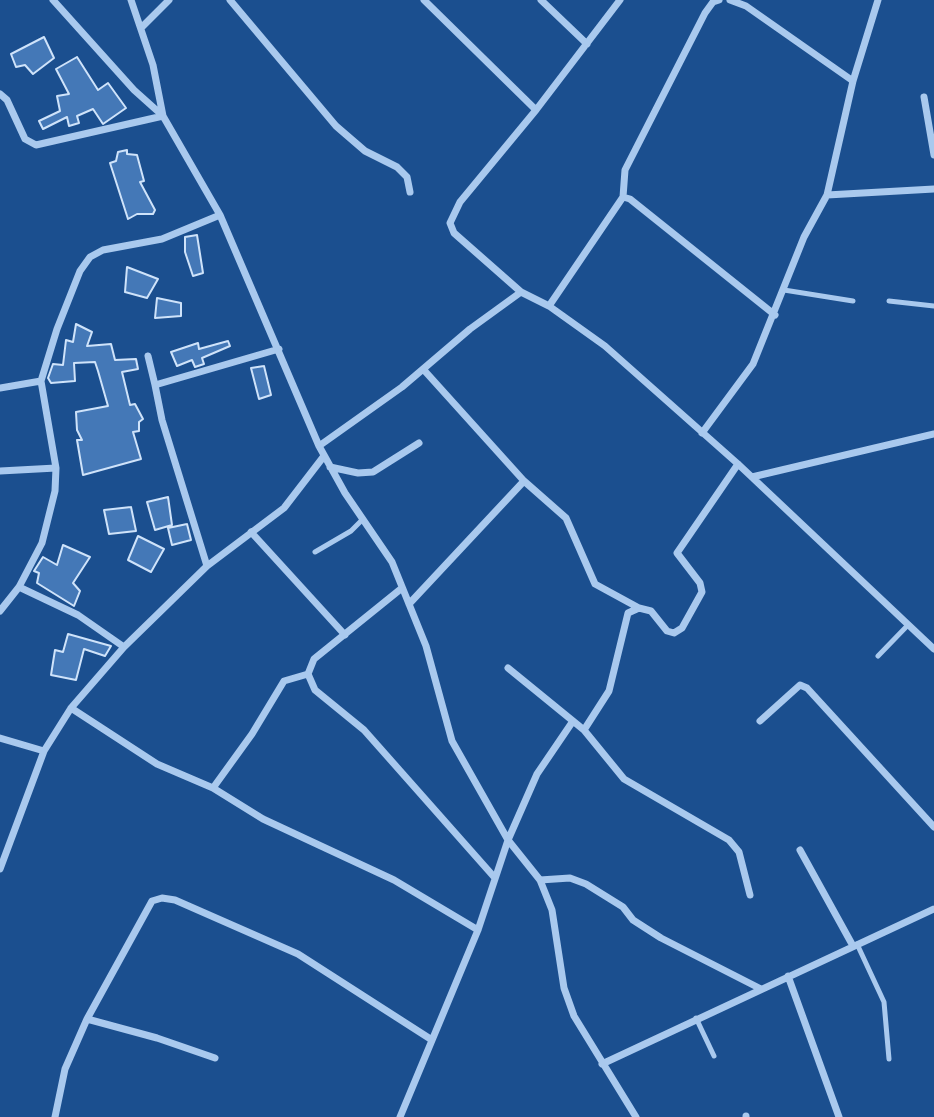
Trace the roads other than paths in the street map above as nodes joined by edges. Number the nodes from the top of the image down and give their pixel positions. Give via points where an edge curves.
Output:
1 (53, 0) edge
2 (131, 0) edge
3 (169, 0) edge
4 (230, 0) edge
5 (424, 0) edge
6 (541, 0) edge
7 (620, 0) edge
8 (719, 0) edge
9 (730, 0) edge
10 (878, 0) edge
11 (748, 3) edge
12 (141, 28) junction
13 (587, 44) junction
14 (853, 81) junction
15 (0, 94) edge
16 (924, 97) dead end
17 (536, 110) junction
18 (163, 117) junction
19 (934, 155) edge
20 (934, 189) edge
21 (410, 191) dead end
22 (827, 195) junction
23 (623, 197) junction
24 (220, 215) junction
25 (784, 290) junction
26 (521, 292) junction
27 (853, 300) dead end
28 (889, 301) dead end
29 (549, 306) junction
30 (934, 306) edge
31 (775, 314) junction
32 (279, 349) junction
33 (148, 356) dead end
34 (423, 369) junction
35 (41, 381) junction
36 (155, 384) junction
37 (0, 388) edge
38 (702, 433) junction
39 (934, 434) edge
40 (419, 443) dead end
41 (319, 446) junction
42 (324, 456) junction
43 (738, 464) junction
44 (330, 467) junction
45 (56, 468) junction
46 (0, 471) edge
47 (752, 477) junction
48 (524, 481) junction
49 (362, 520) junction
50 (251, 532) junction
51 (315, 552) dead end
52 (207, 566) junction
53 (19, 587) junction
54 (402, 588) junction
55 (409, 604) junction
56 (639, 608) junction
57 (0, 611) edge
58 (908, 625) junction
59 (345, 635) junction
60 (124, 646) junction
61 (934, 649) edge
62 (878, 656) dead end
63 (508, 668) dead end
64 (308, 674) junction
65 (71, 708) junction
66 (573, 721) junction
67 (760, 721) dead end
68 (584, 730) junction
69 (0, 738) edge
70 (44, 751) junction
71 (213, 788) junction
72 (934, 827) edge
73 (508, 840) junction
74 (800, 850) dead end
75 (0, 869) edge
76 (495, 878) junction
77 (540, 880) junction
78 (750, 895) dead end
79 (934, 909) edge
80 (478, 930) junction
81 (855, 945) junction
82 (788, 976) junction
83 (761, 989) junction
84 (696, 1018) junction
85 (87, 1019) junction
86 (432, 1040) junction
87 (714, 1056) dead end
88 (215, 1058) dead end
89 (889, 1059) dead end
90 (602, 1063) junction
91 (55, 1117) edge
92 (400, 1117) edge
93 (636, 1117) edge
94 (839, 1117) edge

1 - 18 street
2 - 12 street
3 - 12 street
4 - 21 street via 336,126 365,151 397,167 407,177
5 - 17 street
6 - 13 street
7 - 13 street
8 - 23 street via 705,13 625,170
9 - 11 street
10 - 14 street
11 - 14 street
12 - 18 street
13 - 17 street
14 - 22 street
15 - 18 street via 25,139 36,145
16 - 19 street
17 - 26 street via 460,202 450,223 454,233
18 - 24 street
20 - 22 street
22 - 25 street via 804,237
23 - 29 street
23 - 31 street
24 - 32 street
24 - 35 street via 162,239 103,250 90,257 57,329
25 - 27 lane
25 - 31 street
26 - 29 street
26 - 34 street
28 - 30 lane
29 - 38 street via 604,346
31 - 38 street via 752,364
32 - 36 street
32 - 41 street
33 - 36 street
34 - 41 street
34 - 48 street
35 - 37 street
35 - 45 street
36 - 52 street
38 - 43 street
39 - 47 street
40 - 44 street via 373,472
41 - 42 street
42 - 44 street
42 - 50 street via 284,508
43 - 47 street
43 - 56 street via 677,554 702,592 682,628 667,631 651,611
44 - 49 street
45 - 46 street
45 - 53 street via 42,543
47 - 58 street
48 - 55 street
48 - 56 street via 571,526 590,578
49 - 51 lane
49 - 54 street via 392,562
50 - 52 street
50 - 59 street
52 - 60 street
53 - 57 street
53 - 60 street via 78,615
54 - 55 street
54 - 59 street
55 - 73 street via 426,646 452,741
56 - 68 street via 628,613 609,691
58 - 61 street
58 - 62 lane
59 - 64 street via 314,659
60 - 65 street
63 - 66 street
64 - 71 street via 284,681
64 - 76 street via 315,690 364,730
65 - 70 street
65 - 71 street via 158,764
66 - 68 street
66 - 73 street via 537,774
67 - 72 street via 800,685 807,688
68 - 78 street via 624,779 729,840 738,852
69 - 70 street
70 - 75 street
71 - 80 street via 263,819 394,880
73 - 76 street
73 - 77 street
74 - 81 street
76 - 80 street
77 - 83 street via 570,878 586,884 661,938
77 - 90 street via 552,910 564,988 574,1016
79 - 81 street
80 - 86 street
81 - 82 street
81 - 89 lane via 884,1002
82 - 83 street
82 - 94 street
83 - 84 street
84 - 87 lane
84 - 90 street
85 - 86 street via 152,901 162,898 298,954
85 - 88 street
85 - 91 street via 65,1069
86 - 92 street
90 - 93 street

